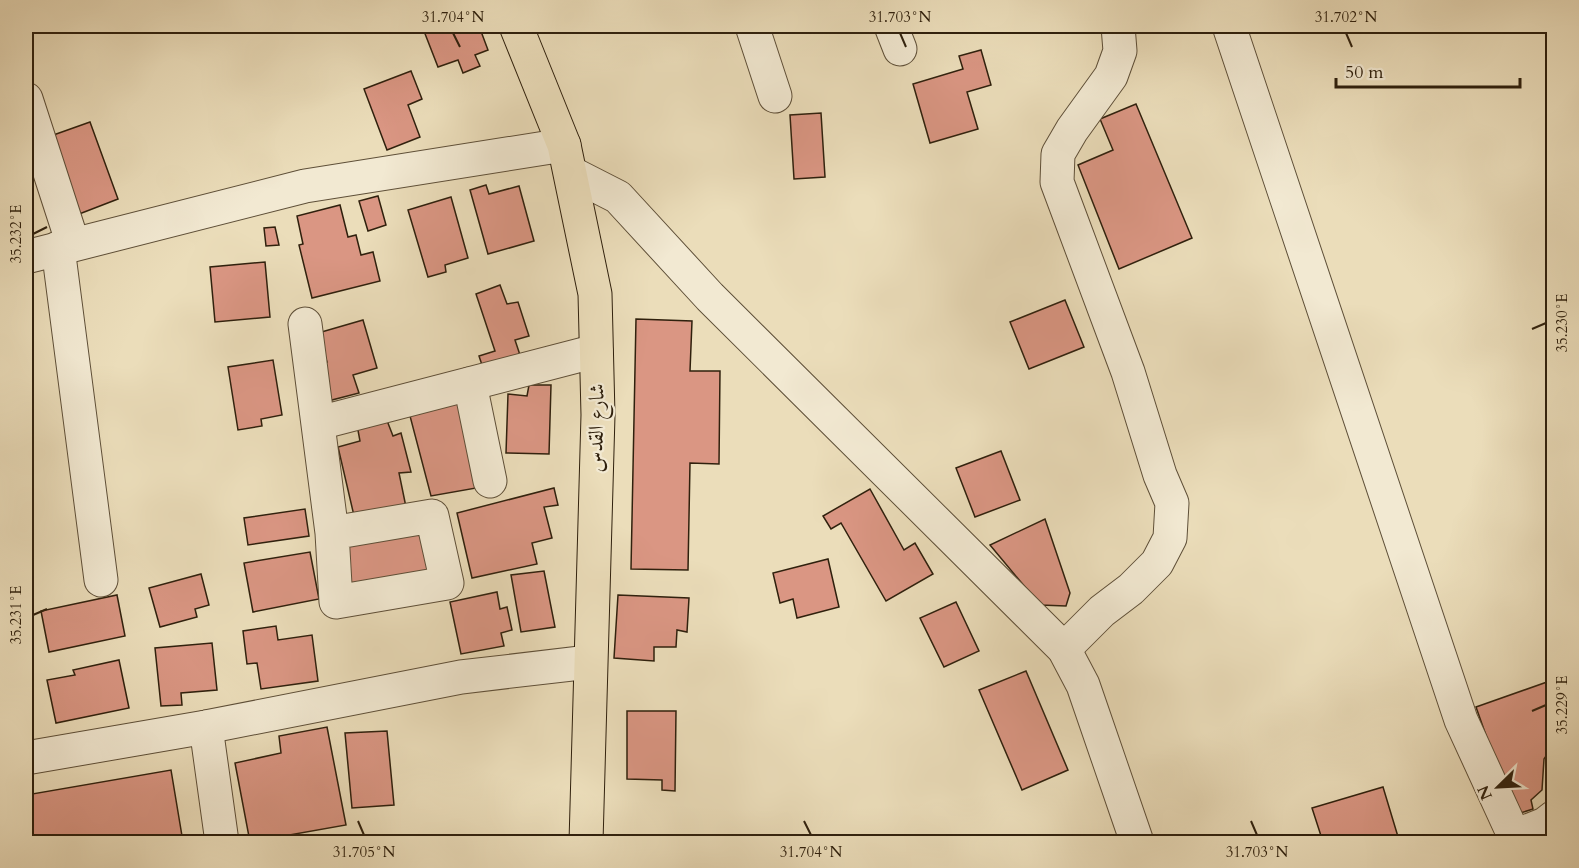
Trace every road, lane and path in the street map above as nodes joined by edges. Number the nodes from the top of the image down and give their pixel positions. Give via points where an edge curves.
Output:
1 (516, 26) edge
2 (752, 26) edge
3 (1118, 26) edge
4 (1229, 26) edge
5 (774, 96) dead end
6 (26, 99) edge
7 (567, 159) junction
8 (65, 246) junction
9 (26, 257) edge
10 (305, 324) dead end
11 (596, 351) junction
12 (470, 384) junction
13 (319, 423) junction
14 (490, 481) dead end
15 (332, 533) junction
16 (101, 580) dead end
17 (1064, 650) junction
18 (589, 662) junction
19 (206, 727) junction
20 (26, 758) edge
21 (1554, 817) edge
22 (222, 843) edge
23 (586, 843) edge
24 (1137, 843) edge

1 - 7 main road, شارع القدس
2 - 5 street
3 - 17 street via 1120,51 1111,76 1058,154 1057,182 1173,503 1170,538 1157,563 1101,611
4 - 21 street via 1461,720 1511,829 1520,834
6 - 8 street
7 - 8 street via 305,186
7 - 11 main road, شارع القدس via 595,294
7 - 17 street via 618,197 710,297
8 - 9 street
8 - 16 street
10 - 13 street
11 - 12 street
11 - 18 main road, شارع القدس via 598,415
12 - 13 street
12 - 14 street
13 - 15 street
15 - 15 street via 336,602 447,582 432,516
17 - 24 street via 1083,685
18 - 19 street via 461,677
18 - 23 main road, شارع القدس
19 - 20 street
19 - 22 street

